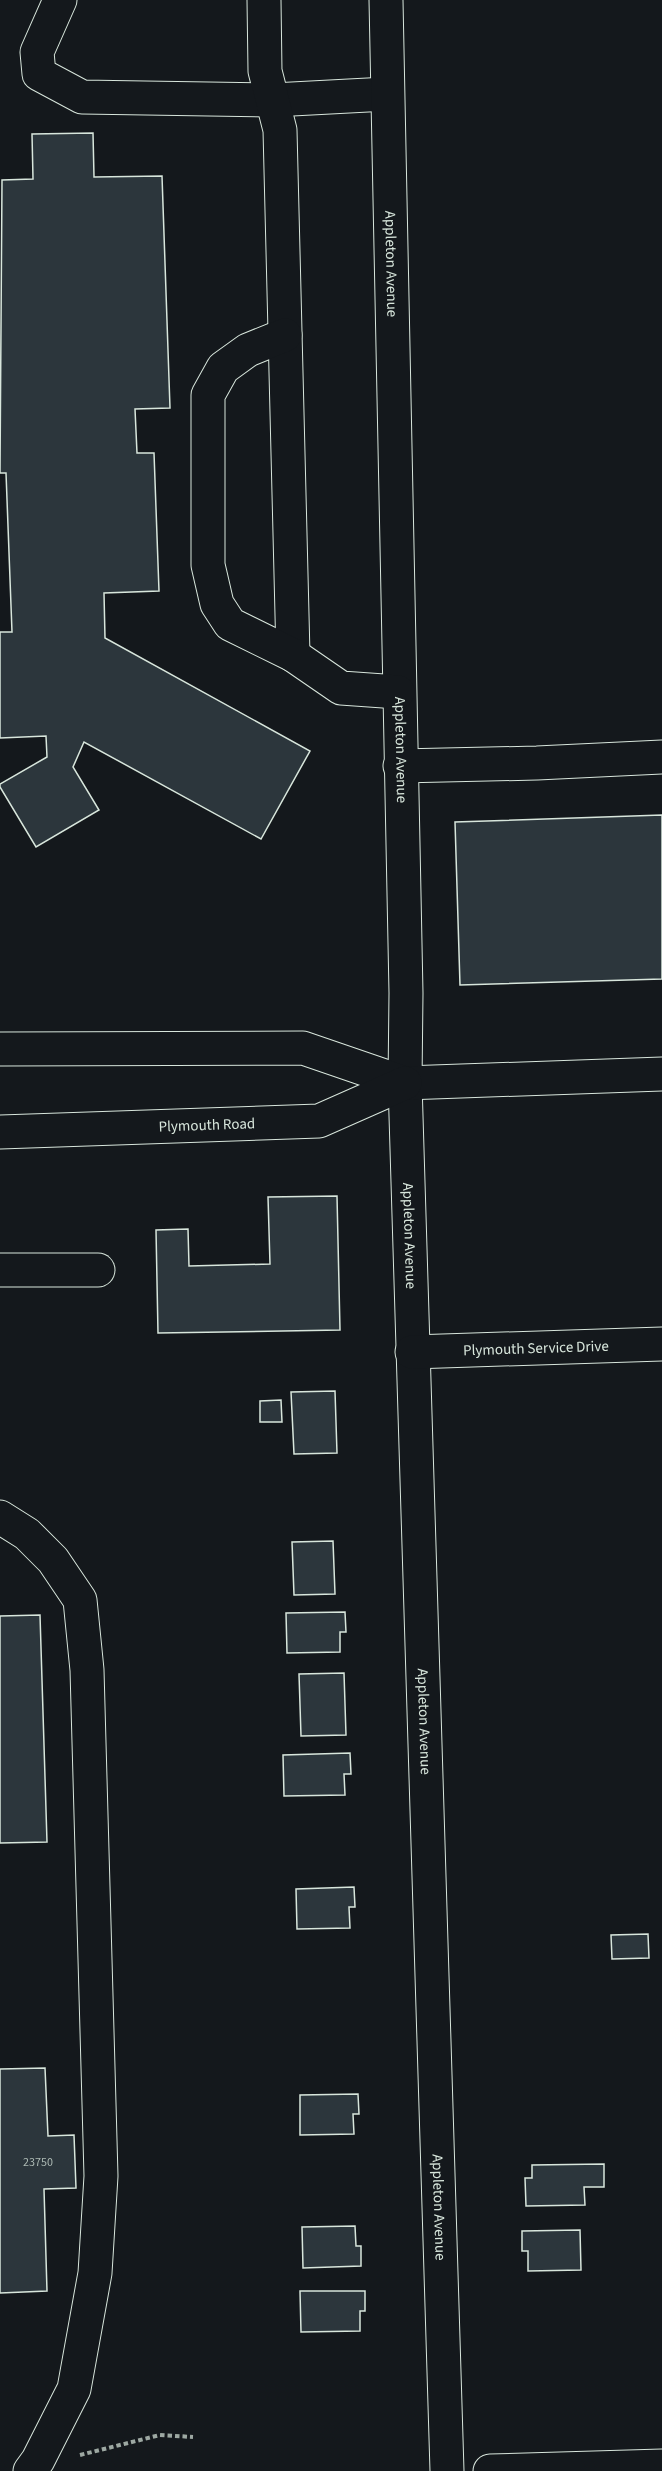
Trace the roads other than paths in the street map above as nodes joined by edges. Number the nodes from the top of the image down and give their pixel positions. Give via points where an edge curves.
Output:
1 (60, 0) edge
2 (264, 0) edge
3 (386, 0) edge
4 (387, 94) junction
5 (273, 100) junction
6 (285, 334) junction
7 (293, 655) junction
8 (398, 692) junction
9 (662, 757) edge
10 (400, 766) junction
11 (0, 1049) edge
12 (662, 1074) edge
13 (405, 1083) junction
14 (0, 1132) edge
15 (0, 1270) edge
16 (98, 1270) dead end
17 (662, 1344) edge
18 (412, 1352) junction
19 (0, 1517) edge
20 (34, 2466) edge
21 (662, 2466) edge
22 (447, 2471) edge
23 (490, 2471) edge

1 - 5 street via 37,51 39,74 82,97
2 - 5 street via 265,71
3 - 4 street, Appleton Avenue
4 - 5 street
4 - 8 street, Appleton Avenue
5 - 6 street via 280,130
6 - 7 street
6 - 7 street via 248,350 223,368 208,395 208,565 217,604 230,624
7 - 8 street via 341,688
8 - 10 street, Appleton Avenue
9 - 10 street
10 - 13 street, Appleton Avenue
11 - 13 street, Plymouth Road via 303,1048
12 - 13 street, Plymouth Road
13 - 14 street, Plymouth Road via 319,1121
13 - 18 street, Appleton Avenue
15 - 16 street
17 - 18 street, Plymouth Service Drive
18 - 22 street, Appleton Avenue
19 - 20 street via 27,1534 53,1560 80,1600 87,1670 100,2187 95,2273 74,2389
21 - 23 street

